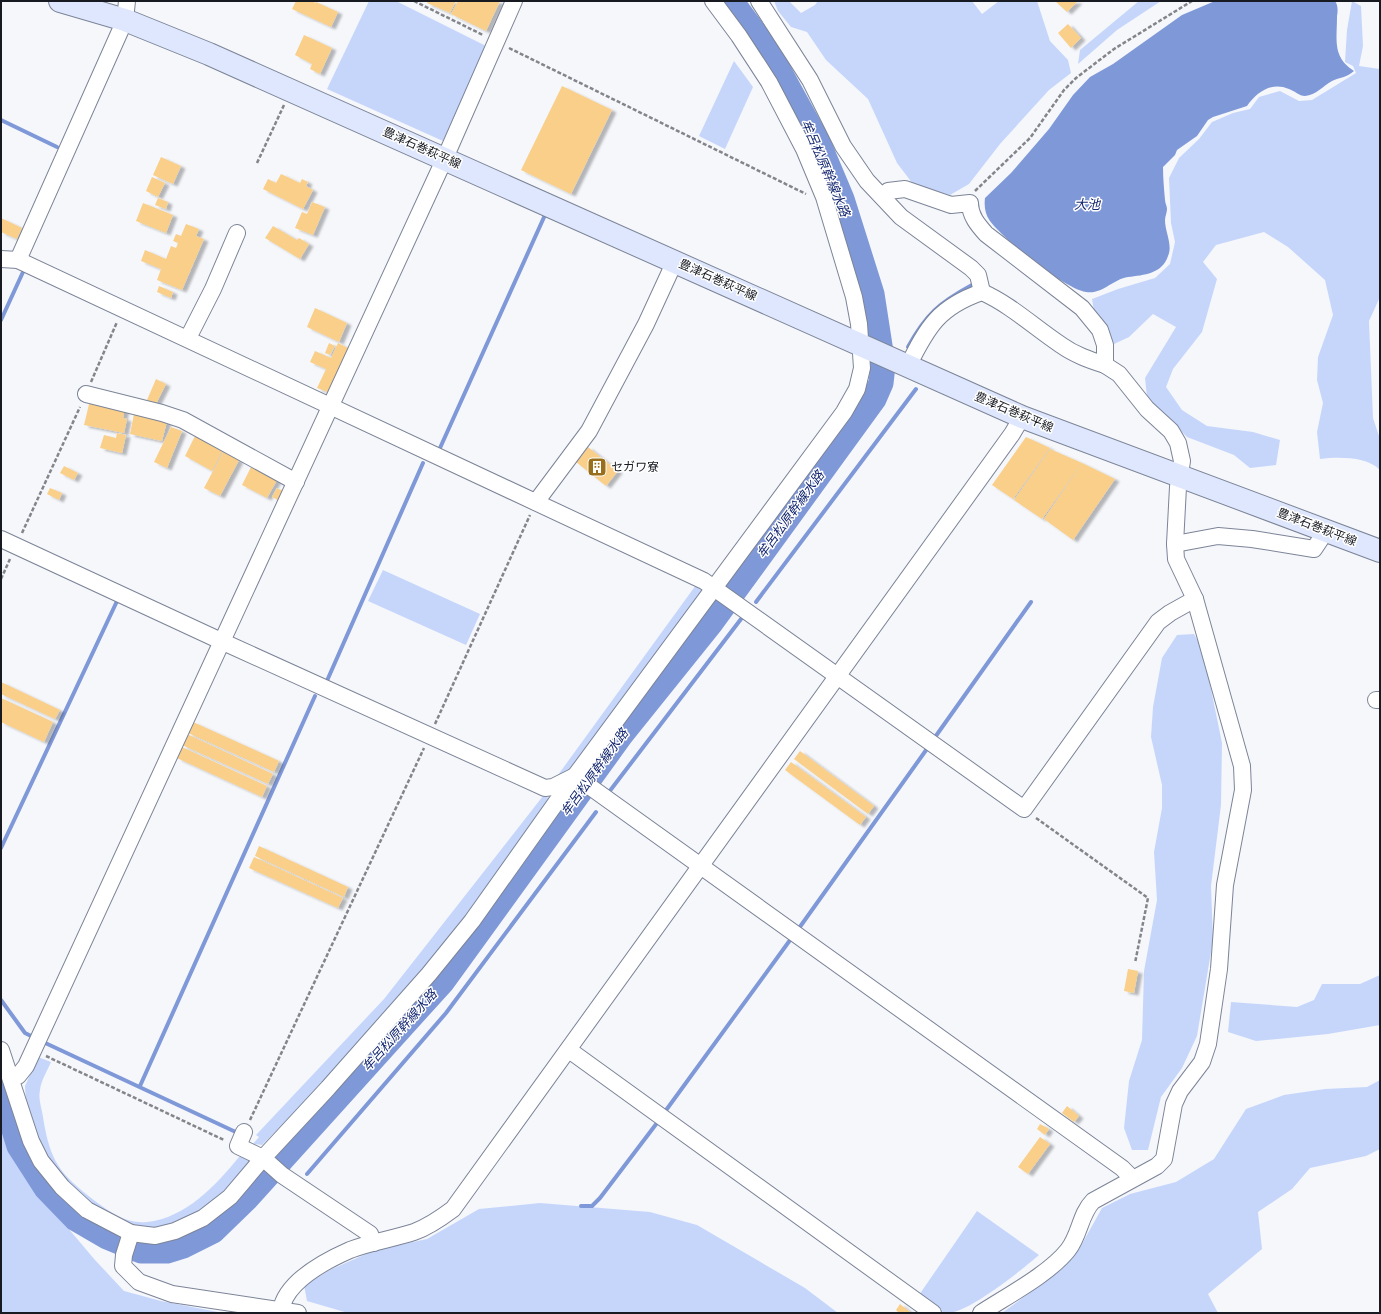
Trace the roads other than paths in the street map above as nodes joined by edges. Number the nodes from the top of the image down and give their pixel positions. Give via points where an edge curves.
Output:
1 (60, 1) edge
2 (514, 1) edge
3 (713, 1) edge
4 (759, 1) edge
5 (126, 11) edge
6 (445, 158) junction
7 (883, 197) junction
8 (237, 233) dead end
9 (1, 259) edge
10 (18, 260) junction
11 (675, 261) junction
12 (982, 292) junction
13 (188, 338) junction
14 (865, 346) junction
15 (906, 365) junction
16 (1105, 365) junction
17 (86, 394) road end
18 (331, 406) junction
19 (1022, 417) junction
20 (1180, 477) junction
21 (296, 482) junction
22 (536, 502) junction
23 (1326, 530) junction
24 (1, 539) edge
25 (1174, 544) junction
26 (1380, 551) edge
27 (715, 588) junction
28 (1195, 600) junction
29 (221, 641) junction
30 (839, 675) junction
31 (577, 777) junction
32 (703, 866) junction
33 (1, 1050) edge
34 (568, 1050) junction
35 (11, 1079) junction
36 (241, 1140) road end
37 (265, 1160) junction
38 (1132, 1178) junction
39 (130, 1236) junction
40 (374, 1243) junction
41 (281, 1310) junction
42 (298, 1313) edge
43 (933, 1313) edge
44 (981, 1313) edge

1 - 5 main road, 豊津石巻萩平線
2 - 6 street
3 - 14 street via 769,82 804,149 824,197 854,297
4 - 7 street via 810,80 843,146 867,181
5 - 6 main road, 豊津石巻萩平線 via 209,54
5 - 10 street
6 - 11 main road, 豊津石巻萩平線
6 - 18 street
7 - 12 street via 901,216 971,268 978,276
7 - 16 street via 888,191 905,189 950,205 970,203 975,221 986,234 1082,308 1100,330 1105,345
8 - 13 street
9 - 10 street
10 - 13 street
11 - 14 main road, 豊津石巻萩平線
11 - 22 street via 646,324 589,431
12 - 15 street via 958,300 946,310 931,325
12 - 16 street via 999,299 1062,346 1084,358
13 - 18 street
14 - 15 main road, 豊津石巻萩平線
14 - 27 street via 857,389 844,412
15 - 19 main road, 豊津石巻萩平線
16 - 20 street via 1119,374 1147,409 1175,437 1181,452
17 - 21 street via 162,412 183,420
18 - 21 street
18 - 22 street
19 - 20 main road, 豊津石巻萩平線
19 - 30 street
20 - 23 main road, 豊津石巻萩平線
20 - 25 street
21 - 29 street
22 - 27 street
23 - 25 street via 1314,549 1252,538 1218,536
23 - 26 main road, 豊津石巻萩平線
24 - 29 street
25 - 28 street via 1176,559
27 - 30 street
27 - 31 street
28 - 30 street via 1158,622 1024,809
28 - 38 street via 1242,766 1243,790 1224,884 1219,969 1208,1044 1202,1062 1174,1104 1164,1159 1157,1166
29 - 31 street via 545,788
29 - 35 street via 26,1066 18,1076
30 - 32 street
31 - 32 street
31 - 37 street via 472,921 429,974
32 - 34 street
32 - 38 street via 1122,1168
33 - 35 street
34 - 40 street via 453,1209 441,1219 415,1232
34 - 43 street
35 - 39 street via 31,1141 41,1161 62,1187 86,1210
36 - 37 street
37 - 39 street via 230,1197 203,1218 175,1231 156,1236
37 - 40 street via 282,1175 370,1234
38 - 44 street via 1093,1201 1086,1208 1069,1249 1058,1260
39 - 41 street via 123,1266 139,1282 172,1294 219,1303
40 - 41 street via 349,1250 304,1275 288,1292
41 - 42 street

